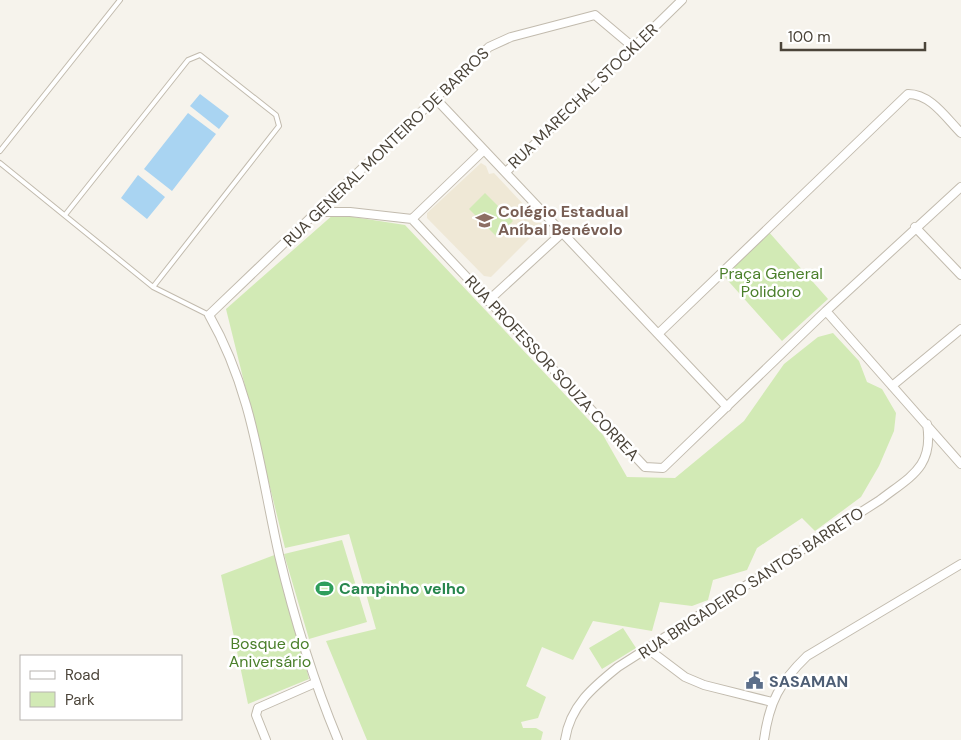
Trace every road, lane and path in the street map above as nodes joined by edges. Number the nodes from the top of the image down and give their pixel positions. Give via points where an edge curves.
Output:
1 (120, 0) edge
2 (682, 0) edge
3 (633, 47) junction
4 (435, 98) junction
5 (961, 133) edge
6 (484, 150) junction
7 (0, 151) edge
8 (0, 163) edge
9 (506, 172) junction
10 (961, 187) edge
11 (317, 212) junction
12 (66, 215) junction
13 (412, 219) junction
14 (916, 227) junction
15 (562, 233) junction
16 (961, 274) edge
17 (153, 287) junction
18 (488, 302) junction
19 (826, 311) junction
20 (209, 315) junction
21 (961, 329) edge
22 (658, 334) junction
23 (892, 386) junction
24 (727, 407) junction
25 (926, 424) junction
26 (961, 464) edge
27 (961, 564) edge
28 (648, 649) junction
29 (315, 684) junction
30 (772, 702) junction
31 (266, 740) edge
32 (338, 740) edge
33 (565, 740) edge
34 (764, 740) edge

1 - 7 lane
2 - 3 street, RUA MARECHAL STOCKLER
3 - 4 street, RUA GENERAL MONTEIRO DE BARROS via 600,17 589,15 511,37 489,47
3 - 9 street, RUA MARECHAL STOCKLER
4 - 6 street
4 - 11 street, RUA GENERAL MONTEIRO DE BARROS
5 - 22 street via 931,102 918,94 908,94
6 - 9 street
6 - 13 street
8 - 12 lane
9 - 15 street
10 - 14 street, RUA PROFESSOR SOUZA CORREA
11 - 13 street
11 - 20 street, RUA GENERAL MONTEIRO DE BARROS
12 - 17 lane
12 - 17 lane via 188,60 200,55 233,79 276,115 279,126
13 - 18 street, RUA PROFESSOR SOUZA CORREA
14 - 16 street
14 - 19 street, RUA PROFESSOR SOUZA CORREA
15 - 18 street
15 - 22 street
17 - 20 lane
18 - 24 street, RUA PROFESSOR SOUZA CORREA via 645,468 663,468
19 - 23 street
19 - 24 street, RUA PROFESSOR SOUZA CORREA
20 - 29 street via 242,388 259,451 279,554
21 - 23 street
22 - 24 street
23 - 25 street
25 - 26 street
25 - 28 street, RUA BRIGADEIRO SANTOS BARRETO via 928,451 912,475 880,500
27 - 30 street via 808,656 787,676
28 - 30 street via 685,677
28 - 33 street, RUA BRIGADEIRO SANTOS BARRETO via 618,667 586,694 578,704
29 - 31 street via 260,705 255,711
29 - 32 street
30 - 34 street

